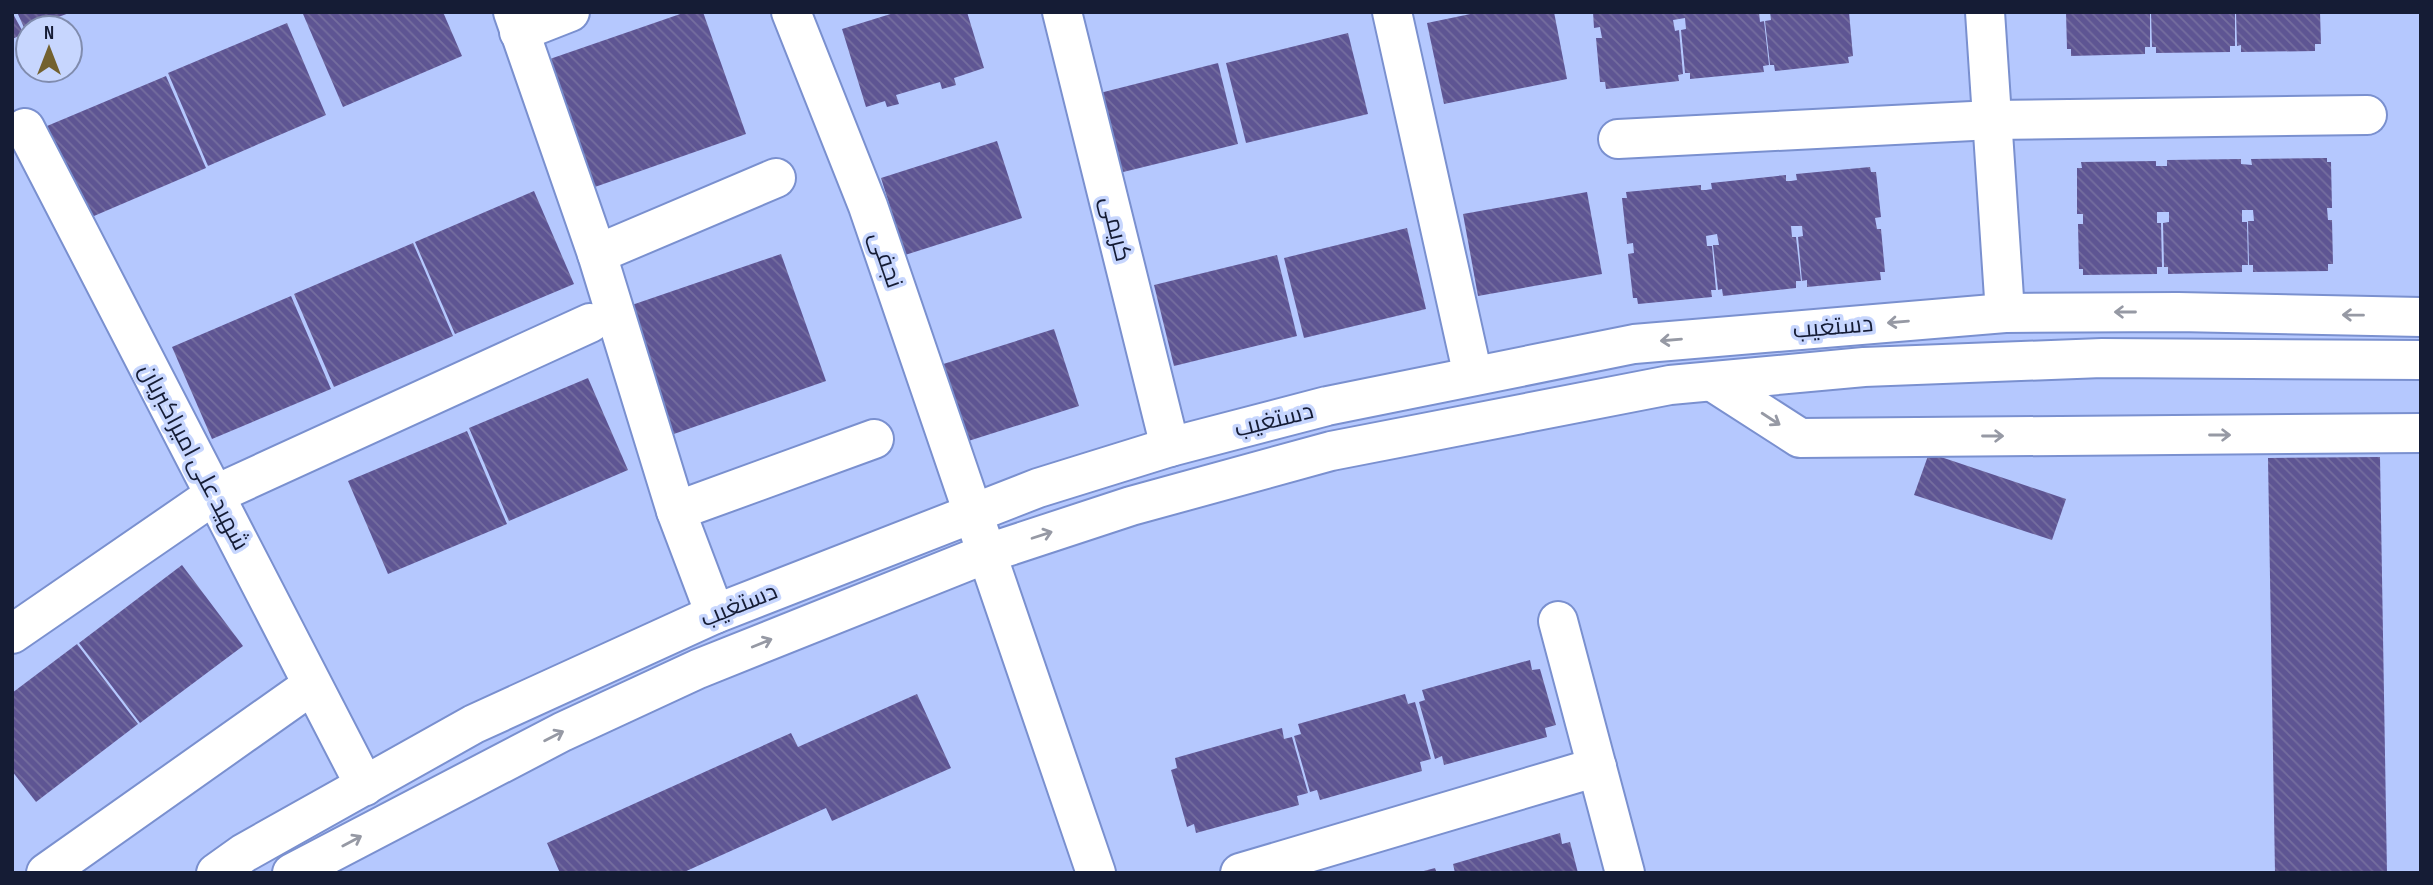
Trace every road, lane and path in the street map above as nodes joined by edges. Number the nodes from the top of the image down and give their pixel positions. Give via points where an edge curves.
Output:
1 (570, 12) edge
2 (791, 12) edge
3 (1062, 12) edge
4 (1392, 12) edge
5 (1985, 12) edge
6 (516, 22) edge
7 (2367, 115) dead end
8 (1992, 120) junction
9 (25, 128) dead end
10 (1618, 139) dead end
11 (776, 178) dead end
12 (597, 254) junction
13 (2004, 313) junction
14 (2421, 317) edge
15 (590, 323) dead end
16 (2421, 360) edge
17 (1473, 376) junction
18 (1713, 382) junction
19 (2421, 433) edge
20 (874, 439) dead end
21 (1170, 447) junction
22 (214, 495) junction
23 (676, 511) junction
24 (970, 512) junction
25 (988, 553) junction
26 (715, 614) junction
27 (1558, 621) dead end
28 (12, 634) edge
29 (312, 685) junction
30 (1597, 767) junction
31 (365, 786) junction
32 (46, 873) edge
33 (216, 873) edge
34 (292, 873) edge
35 (1096, 873) edge
36 (1240, 873) edge
37 (1625, 873) edge

1 - 6 street
2 - 24 street, نجفی via 868,205
3 - 21 street, کریمی
4 - 17 street
5 - 8 street
6 - 12 street
7 - 8 street
8 - 10 street
8 - 13 street
9 - 22 street, شهید علی امیراکبریان
11 - 12 street
12 - 23 street
14 -> 13 street, دستغیب
13 -> 17 street, دستغیب via 1634,344
15 - 22 street
16 - 18 street, دستغیب via 2102,358 1864,367
17 - 21 street, دستغیب via 1327,406
18 -> 19 street via 1800,438
25 -> 18 street, دستغیب via 1130,506 1331,451 1530,410 1670,385
20 - 23 street
21 - 24 street, دستغیب
22 - 28 street
22 - 29 street, شهید علی امیراکبریان
23 - 26 street
24 - 25 street, نجفی
24 - 26 street, دستغیب
34 -> 25 street, دستغیب via 562,732 698,669
25 - 35 street, نجفی
26 - 31 street, دستغیب via 474,724
27 - 30 street
29 - 31 street, شهید علی امیراکبریان
29 - 32 street
30 - 36 street
30 - 37 street
31 - 33 street, دستغیب

